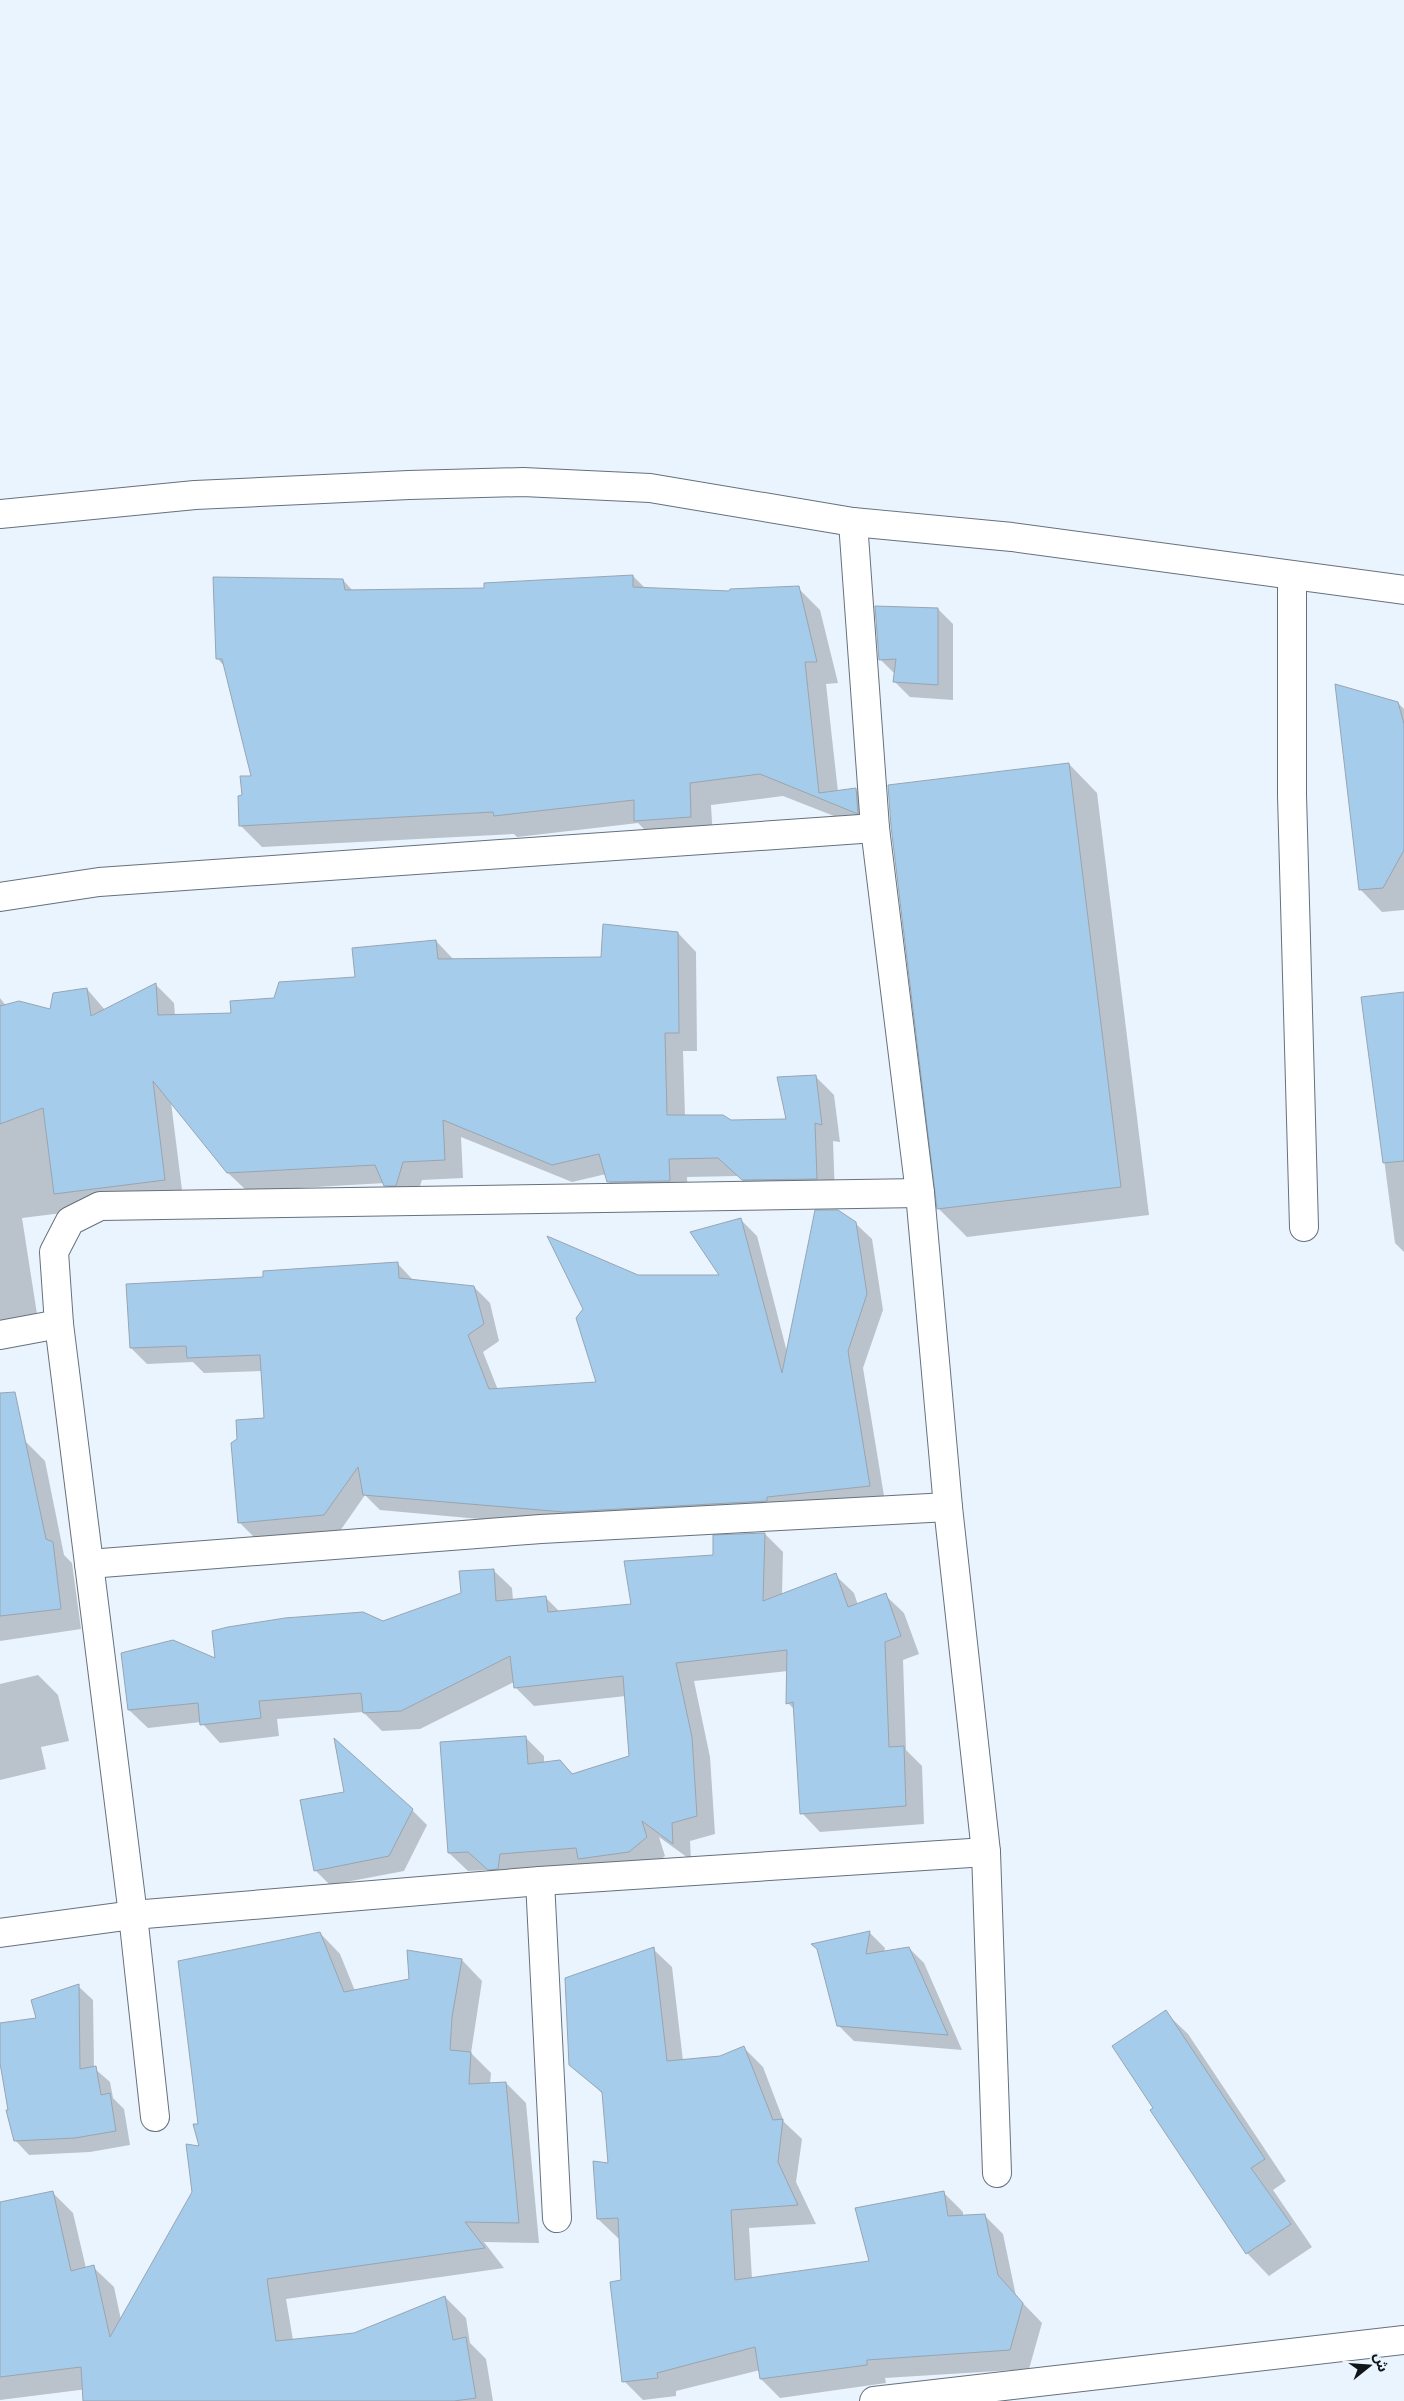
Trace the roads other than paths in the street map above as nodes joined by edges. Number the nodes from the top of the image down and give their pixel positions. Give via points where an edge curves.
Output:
1 (0, 514) edge
2 (853, 522) junction
3 (1292, 577) junction
4 (1404, 590) edge
5 (875, 828) junction
6 (0, 897) edge
7 (920, 1193) junction
8 (1304, 1227) dead end
9 (60, 1324) junction
10 (0, 1335) edge
11 (948, 1507) junction
12 (89, 1564) junction
13 (986, 1852) junction
14 (540, 1881) junction
15 (133, 1914) junction
16 (0, 1932) edge
17 (155, 2117) dead end
18 (997, 2173) dead end
19 (557, 2218) dead end
20 (1404, 2340) edge
21 (874, 2401) edge

1 - 2 street via 195,495 409,484 523,482 650,488
2 - 3 street via 1012,537
2 - 5 street
3 - 4 street
3 - 8 street via 1292,795
5 - 6 street via 99,882
5 - 7 street
7 - 9 street via 100,1206 70,1221 54,1252
7 - 11 street
9 - 10 street
9 - 12 street
11 - 12 street via 541,1528
11 - 13 street
12 - 15 street
13 - 14 street
13 - 18 street
14 - 15 street
14 - 19 street
15 - 16 street
15 - 17 street
20 - 21 street

